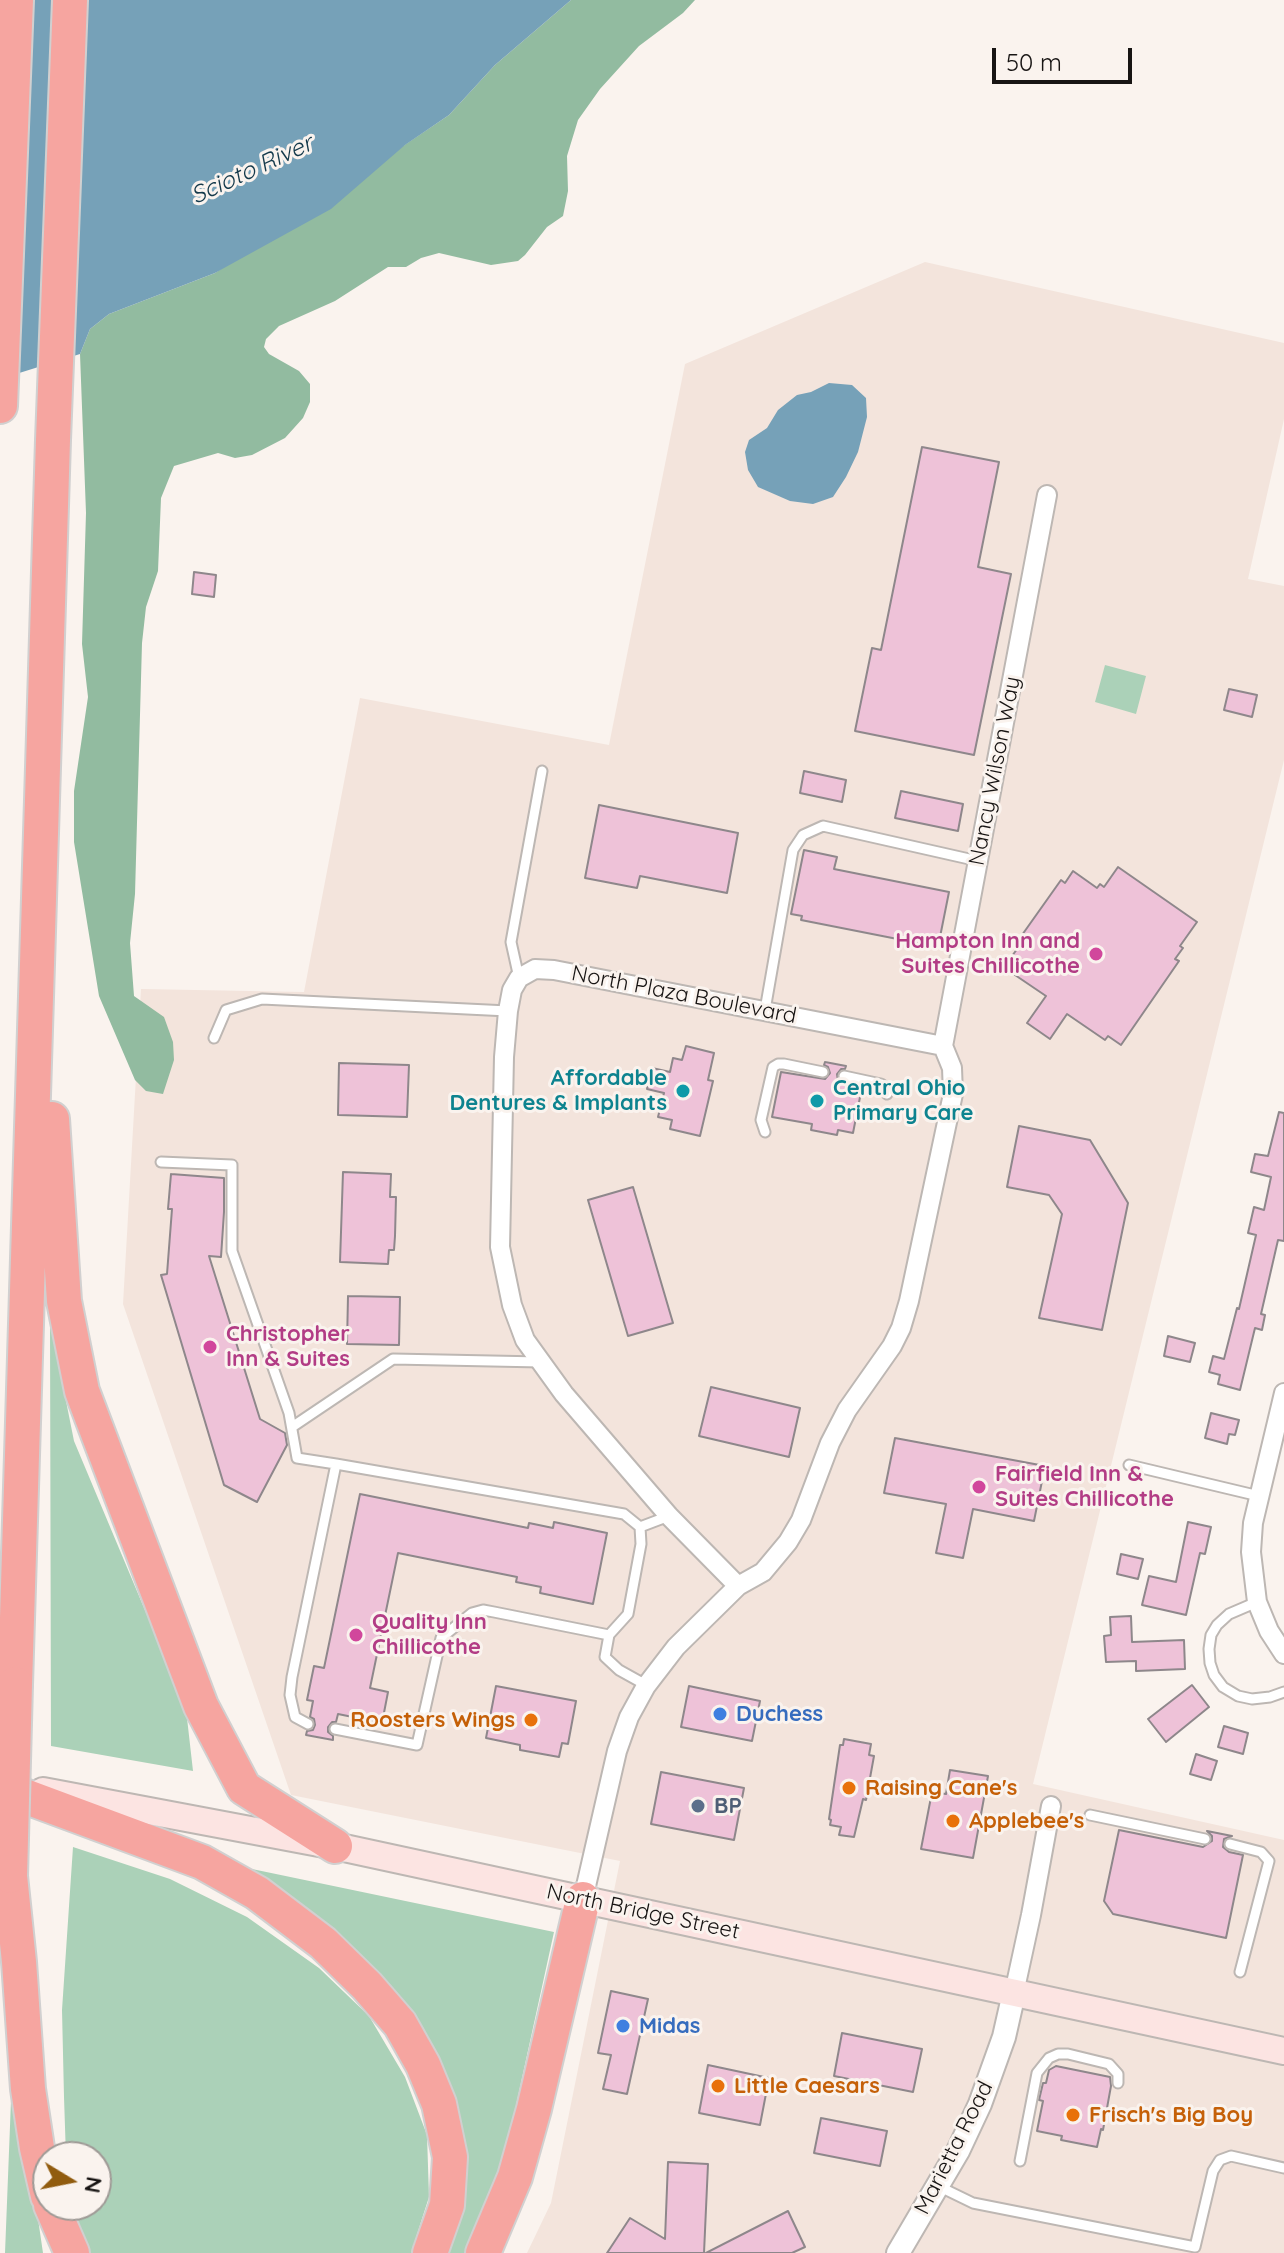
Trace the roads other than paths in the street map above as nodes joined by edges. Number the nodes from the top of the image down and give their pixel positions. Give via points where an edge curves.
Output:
1 (16, 0) edge
2 (70, 0) edge
3 (0, 406) edge
4 (1047, 495) dead end
5 (542, 771) dead end
6 (978, 861) junction
7 (40, 872) junction
8 (519, 978) junction
9 (765, 1010) junction
10 (508, 1011) junction
11 (214, 1038) dead end
12 (943, 1046) junction
13 (823, 1072) dead end
14 (844, 1076) dead end
15 (887, 1094) dead end
16 (765, 1132) dead end
17 (161, 1162) dead end
18 (541, 1362) junction
19 (1284, 1393) edge
20 (292, 1427) junction
21 (336, 1464) junction
22 (1129, 1465) dead end
23 (1259, 1496) junction
24 (669, 1516) junction
25 (640, 1527) junction
26 (738, 1586) junction
27 (1257, 1602) junction
28 (609, 1635) junction
29 (1284, 1654) edge
30 (646, 1686) junction
31 (1284, 1692) edge
32 (308, 1724) dead end
33 (335, 1729) dead end
34 (0, 1785) edge
35 (1051, 1806) dead end
36 (1090, 1815) dead end
37 (1205, 1839) dead end
38 (1230, 1844) dead end
39 (335, 1846) junction
40 (10, 1876) junction
41 (583, 1899) junction
42 (0, 1965) edge
43 (1240, 1972) dead end
44 (1014, 1993) junction
45 (1284, 2051) edge
46 (1118, 2083) dead end
47 (36, 2141) edge
48 (1020, 2161) dead end
49 (1284, 2168) edge
50 (938, 2186) junction
51 (58, 2221) edge
52 (72, 2253) edge
53 (430, 2253) edge
54 (483, 2253) edge
55 (898, 2253) edge

1 - 3 highway
2 - 7 highway
4 - 6 street, Nancy Wilson Way
5 - 8 lane via 511,942
6 - 9 lane via 823,826 803,835 793,850
6 - 12 street, Nancy Wilson Way
7 - 39 highway via 64,1301 82,1391 201,1706 244,1788
7 - 40 highway, bridge
8 - 9 street, North Plaza Boulevard via 535,969 554,970
8 - 10 street
9 - 12 street, North Plaza Boulevard
10 - 11 lane via 262,999 226,1010
10 - 18 street via 500,1247 512,1305 525,1340
12 - 26 street via 952,1068 953,1094 901,1328 847,1410 788,1542 763,1572
13 - 16 lane via 784,1064 773,1067 761,1120
14 - 15 lane via 881,1084
17 - 20 lane via 232,1165 232,1251
18 - 20 lane via 393,1359
18 - 24 street
19 - 23 street
20 - 21 lane via 297,1458
21 - 25 lane via 624,1514
21 - 32 lane via 290,1695 295,1717
22 - 23 lane
23 - 27 street via 1251,1552
24 - 25 lane
24 - 26 street
25 - 28 lane via 628,1614
26 - 30 street via 676,1647
27 - 29 street
27 - 31 lane via 1217,1625 1211,1635 1210,1663 1223,1687 1238,1696 1252,1699
28 - 30 lane via 605,1657
28 - 33 lane via 483,1610 472,1613 441,1638 417,1745
30 - 41 street via 617,1751
34 - 39 main road, North Bridge Street
34 - 53 highway via 202,1862 257,1893 323,1943 367,1986 400,2024 439,2104 450,2157 447,2205
35 - 44 street
36 - 37 lane
38 - 43 lane via 1261,1852 1269,1861
39 - 41 main road, North Bridge Street
40 - 42 highway
40 - 47 highway
41 - 44 main road, North Bridge Street
41 - 54 highway via 515,2177
44 - 45 main road, North Bridge Street
44 - 50 street, Marietta Road via 994,2069
46 - 48 lane via 1115,2069 1102,2061 1058,2054 1049,2058 1037,2073
49 - 50 lane via 1231,2156 1220,2160 1195,2247 973,2203
50 - 55 street, Marietta Road
51 - 52 highway

